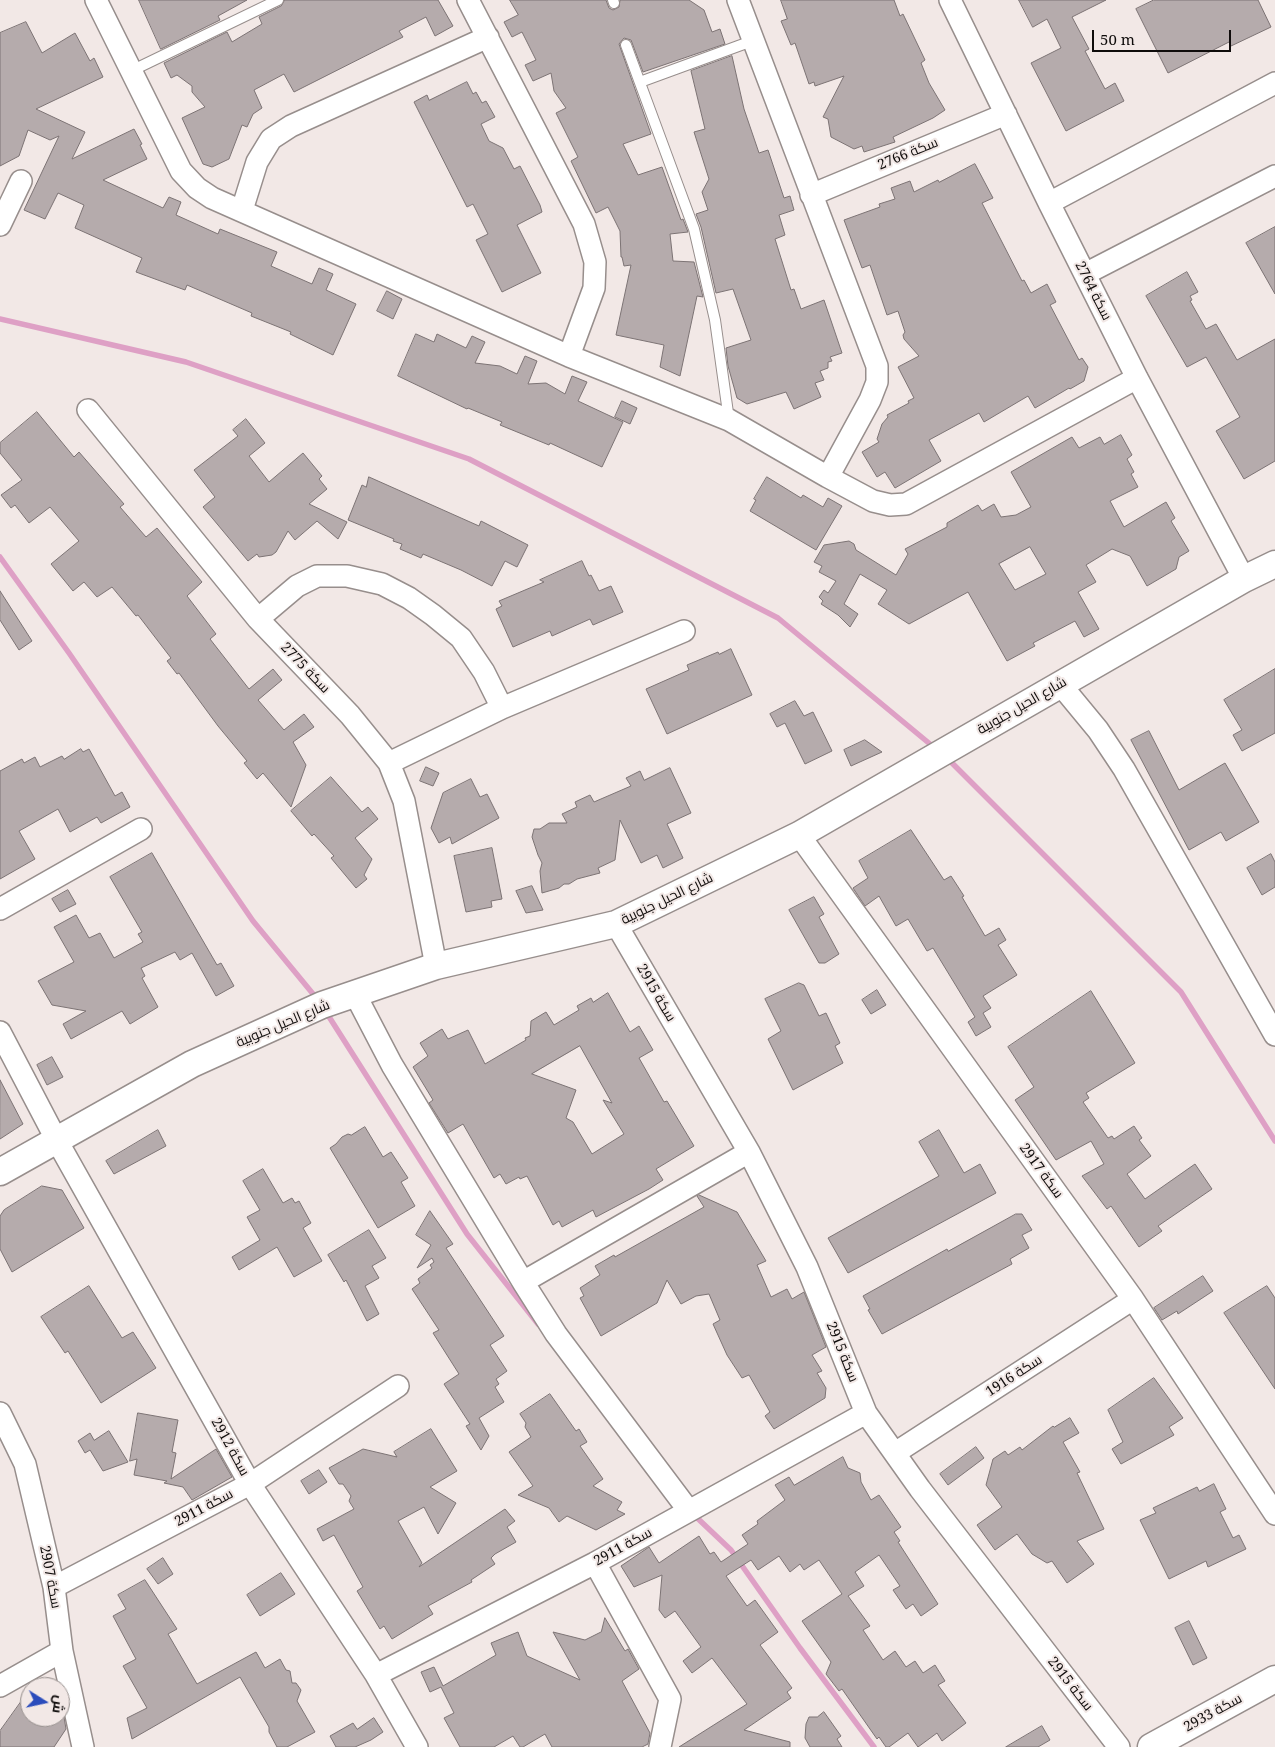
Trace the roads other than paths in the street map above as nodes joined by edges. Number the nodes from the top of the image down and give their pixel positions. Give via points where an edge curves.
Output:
1 (96, 0) edge
2 (278, 0) edge
3 (468, 0) edge
4 (738, 0) edge
5 (950, 0) edge
6 (488, 37) junction
7 (752, 41) junction
8 (626, 45) dead end
9 (131, 71) junction
10 (640, 82) junction
11 (1275, 83) edge
12 (1006, 114) junction
13 (1275, 176) edge
14 (21, 181) dead end
15 (811, 194) junction
16 (1048, 203) junction
17 (242, 210) junction
18 (0, 225) edge
19 (1085, 274) junction
20 (569, 356) junction
21 (1137, 378) junction
22 (88, 410) dead end
23 (729, 420) junction
24 (828, 477) junction
25 (1275, 564) edge
26 (1244, 579) junction
27 (258, 619) junction
28 (684, 631) dead end
29 (1060, 684) junction
30 (502, 708) junction
31 (390, 763) junction
32 (141, 829) dead end
33 (799, 834) junction
34 (0, 909) edge
35 (616, 924) junction
36 (436, 966) junction
37 (355, 994) junction
38 (0, 1032) edge
39 (1275, 1035) edge
40 (56, 1139) junction
41 (749, 1152) junction
42 (0, 1172) edge
43 (523, 1282) junction
44 (1133, 1299) junction
45 (398, 1386) dead end
46 (0, 1413) edge
47 (866, 1413) junction
48 (8, 1448) edge
49 (895, 1453) junction
50 (250, 1484) junction
51 (690, 1510) junction
52 (1275, 1514) edge
53 (595, 1563) junction
54 (54, 1587) junction
55 (62, 1651) junction
56 (376, 1675) junction
57 (1275, 1679) edge
58 (0, 1686) edge
59 (83, 1747) edge
60 (416, 1747) edge
61 (660, 1747) edge
62 (1118, 1747) edge
63 (1151, 1747) edge

1 - 9 street
2 - 9 lane
3 - 6 street
4 - 7 street
5 - 12 street, سكة 2764
6 - 17 street via 291,126 271,139 257,162
6 - 20 street via 584,224 594,262 594,288
7 - 10 lane
7 - 15 street
8 - 10 lane
9 - 17 street via 181,170 197,188 212,198
10 - 23 lane via 694,229 715,320
11 - 16 street
12 - 15 street, سكة 2766
12 - 16 street, سكة 2764
13 - 19 street
14 - 18 street
15 - 24 street via 877,366 878,382
16 - 19 street, سكة 2764
17 - 20 street
19 - 21 street, سكة 2764
20 - 23 street
21 - 24 street via 906,504 873,501
21 - 26 street, سكة 2764
22 - 27 street, سكة 2775
23 - 24 street
25 - 26 street, شارع الحيل جنوبية
26 - 29 street, شارع الحيل جنوبية
27 - 30 street via 296,586 317,576 347,576 382,584 415,602 461,638 481,666
27 - 31 street, سكة 2775 via 350,715
28 - 30 street
29 - 33 street, شارع الحيل جنوبية
29 - 39 street via 1098,730 1124,769
30 - 31 street
31 - 36 street, سكة 2775 via 404,801
32 - 34 street
33 - 35 street, شارع الحيل جنوبية
33 - 44 street, سكة 2917
35 - 36 street, شارع الحيل جنوبية
35 - 41 street, سكة 2915
36 - 37 street, شارع الحيل جنوبية
37 - 40 street, شارع الحيل جنوبية via 322,1005 192,1064
37 - 43 street via 392,1065
38 - 40 street, سكة 2912
40 - 42 street, شارع الحيل جنوبية
40 - 50 street, سكة 2912
41 - 43 street
41 - 47 street, سكة 2915 via 807,1267
43 - 51 street via 556,1334
44 - 49 street, سكة 1916
44 - 52 street, سكة 2917
45 - 50 street, سكة 2911
46 - 48 street, سكة 2907
47 - 49 street, سكة 2915
47 - 51 street, سكة 2911
48 - 54 street, سكة 2907 via 25,1464
49 - 62 street, سكة 2915
50 - 54 street, سكة 2911
50 - 56 street, سكة 2912
51 - 53 street, سكة 2911
53 - 56 street, سكة 2911
53 - 61 street via 670,1699
54 - 55 street, سكة 2907
55 - 58 street
55 - 59 street, سكة 2907
56 - 60 street, سكة 2912
57 - 63 street, سكة 2933

